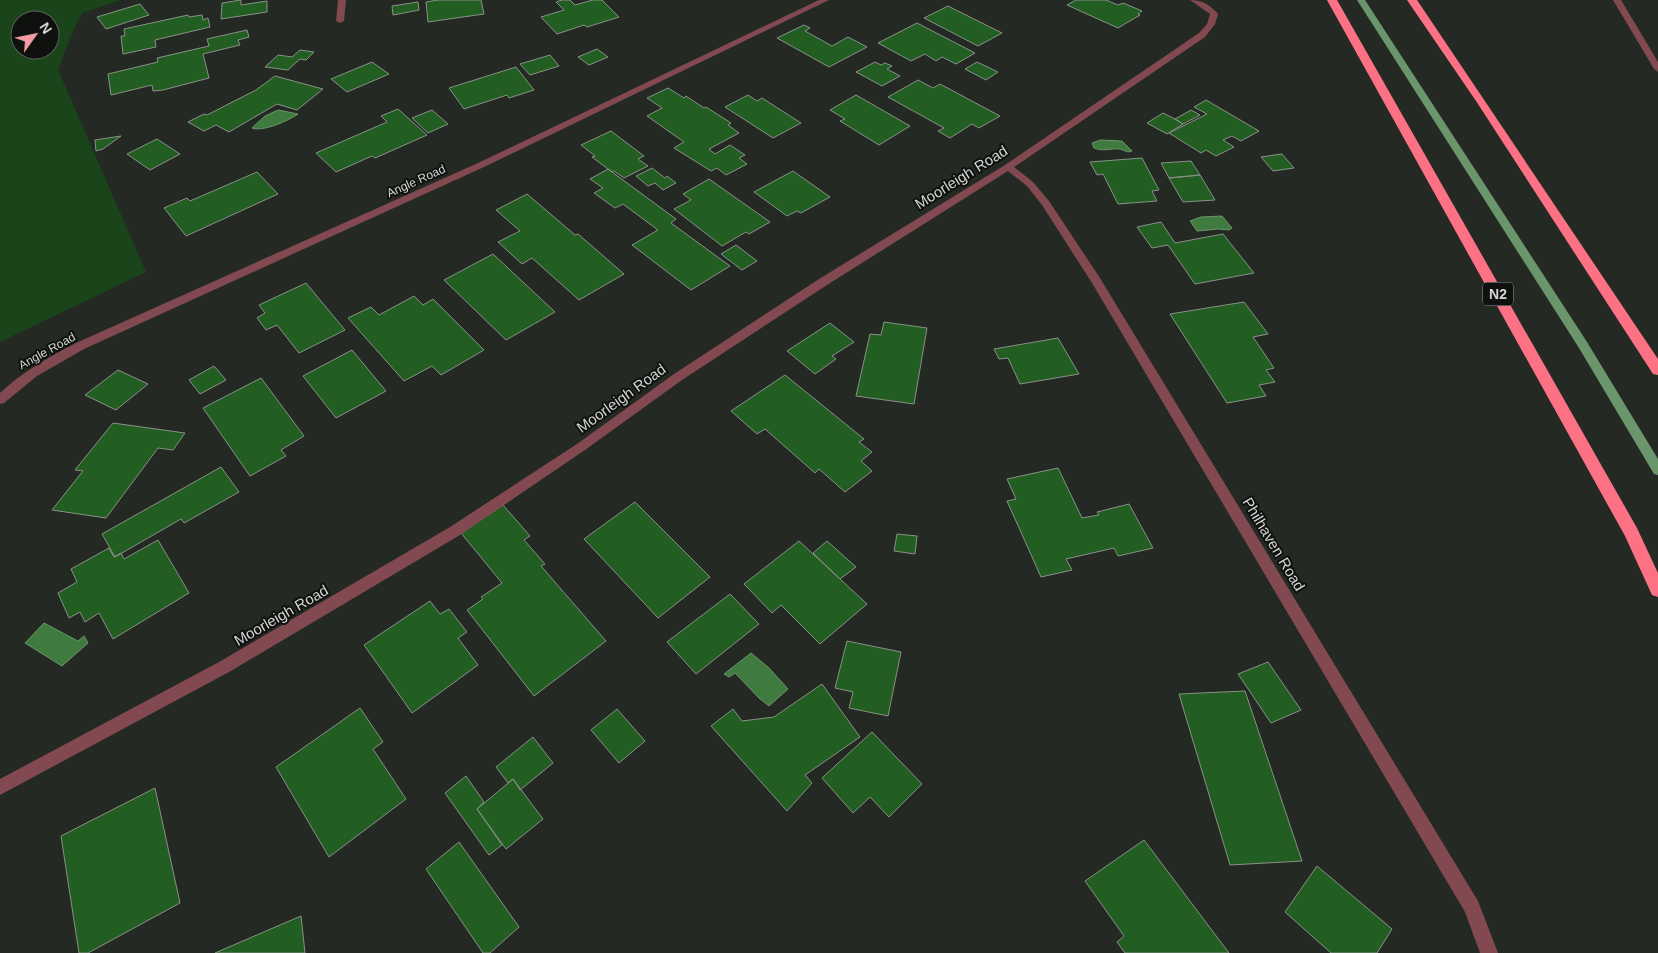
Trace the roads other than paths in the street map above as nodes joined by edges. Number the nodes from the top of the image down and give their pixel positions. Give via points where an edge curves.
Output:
1 (342, 0) edge
2 (824, 0) edge
3 (1194, 0) edge
4 (1332, 0) edge
5 (1412, 0) edge
6 (1618, 0) edge
7 (340, 20) dead end
8 (1658, 68) edge
9 (1008, 167) junction
10 (1658, 370) edge
11 (0, 400) edge
12 (1658, 590) edge
13 (0, 787) edge
14 (1488, 953) edge

1 - 7 street
2 - 11 street, Angle Road via 481,166 45,363
3 - 9 street, Moorleigh Road via 1214,14 1202,36
4 - 12 highway, N2 via 1631,533
5 - 10 highway
6 - 8 street
9 - 13 street, Moorleigh Road via 748,330 455,531 224,667
9 - 14 street, Philhaven Road via 1030,184 1046,203 1096,282 1472,907

